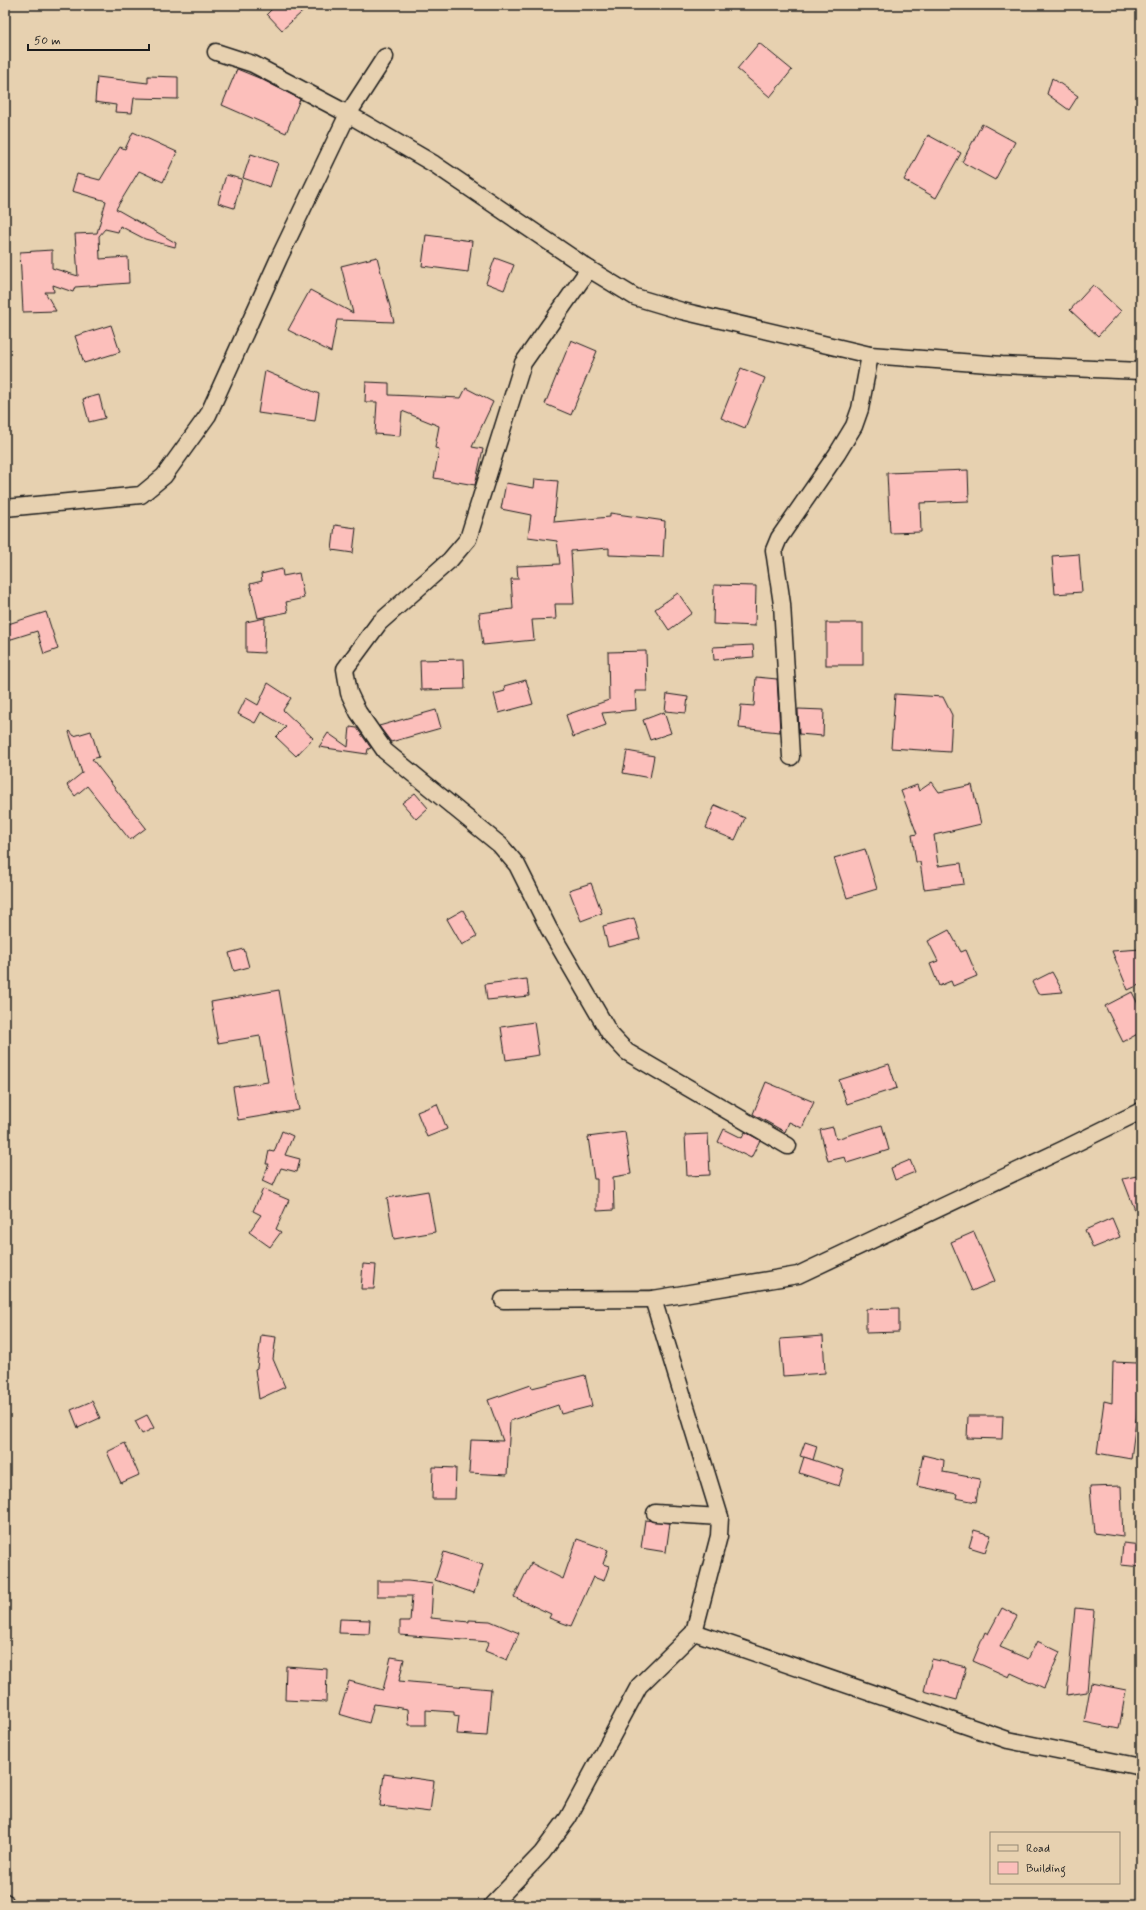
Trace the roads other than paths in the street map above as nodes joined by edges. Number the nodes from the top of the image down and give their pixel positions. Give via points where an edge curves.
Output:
1 (216, 52) dead end
2 (385, 57) dead end
3 (348, 114) junction
4 (589, 269) junction
5 (870, 355) junction
6 (1141, 370) edge
7 (5, 508) edge
8 (791, 757) dead end
9 (1141, 1111) edge
10 (788, 1146) dead end
11 (654, 1299) junction
12 (503, 1300) dead end
13 (655, 1513) dead end
14 (720, 1517) junction
15 (694, 1632) junction
16 (1141, 1767) edge
17 (5, 1902) edge
18 (6, 1905) edge
19 (492, 1905) edge

1 - 3 street via 253,64
2 - 3 street
3 - 4 street via 434,164
3 - 7 street via 208,415 164,476 141,495
4 - 5 street via 635,297 682,311
4 - 10 street via 523,362 468,539 450,560 379,623 345,669 349,693 358,712 385,751 500,845 517,865 548,929 610,1034 627,1052
5 - 6 street via 1002,365
5 - 8 street via 860,409 854,426 778,538 774,550 782,604
9 - 11 street via 798,1275
11 - 12 street
11 - 14 street
13 - 14 street
14 - 15 street via 719,1536
15 - 16 street via 1008,1740
15 - 19 street via 639,1686 568,1818 542,1853
17 - 18 street

